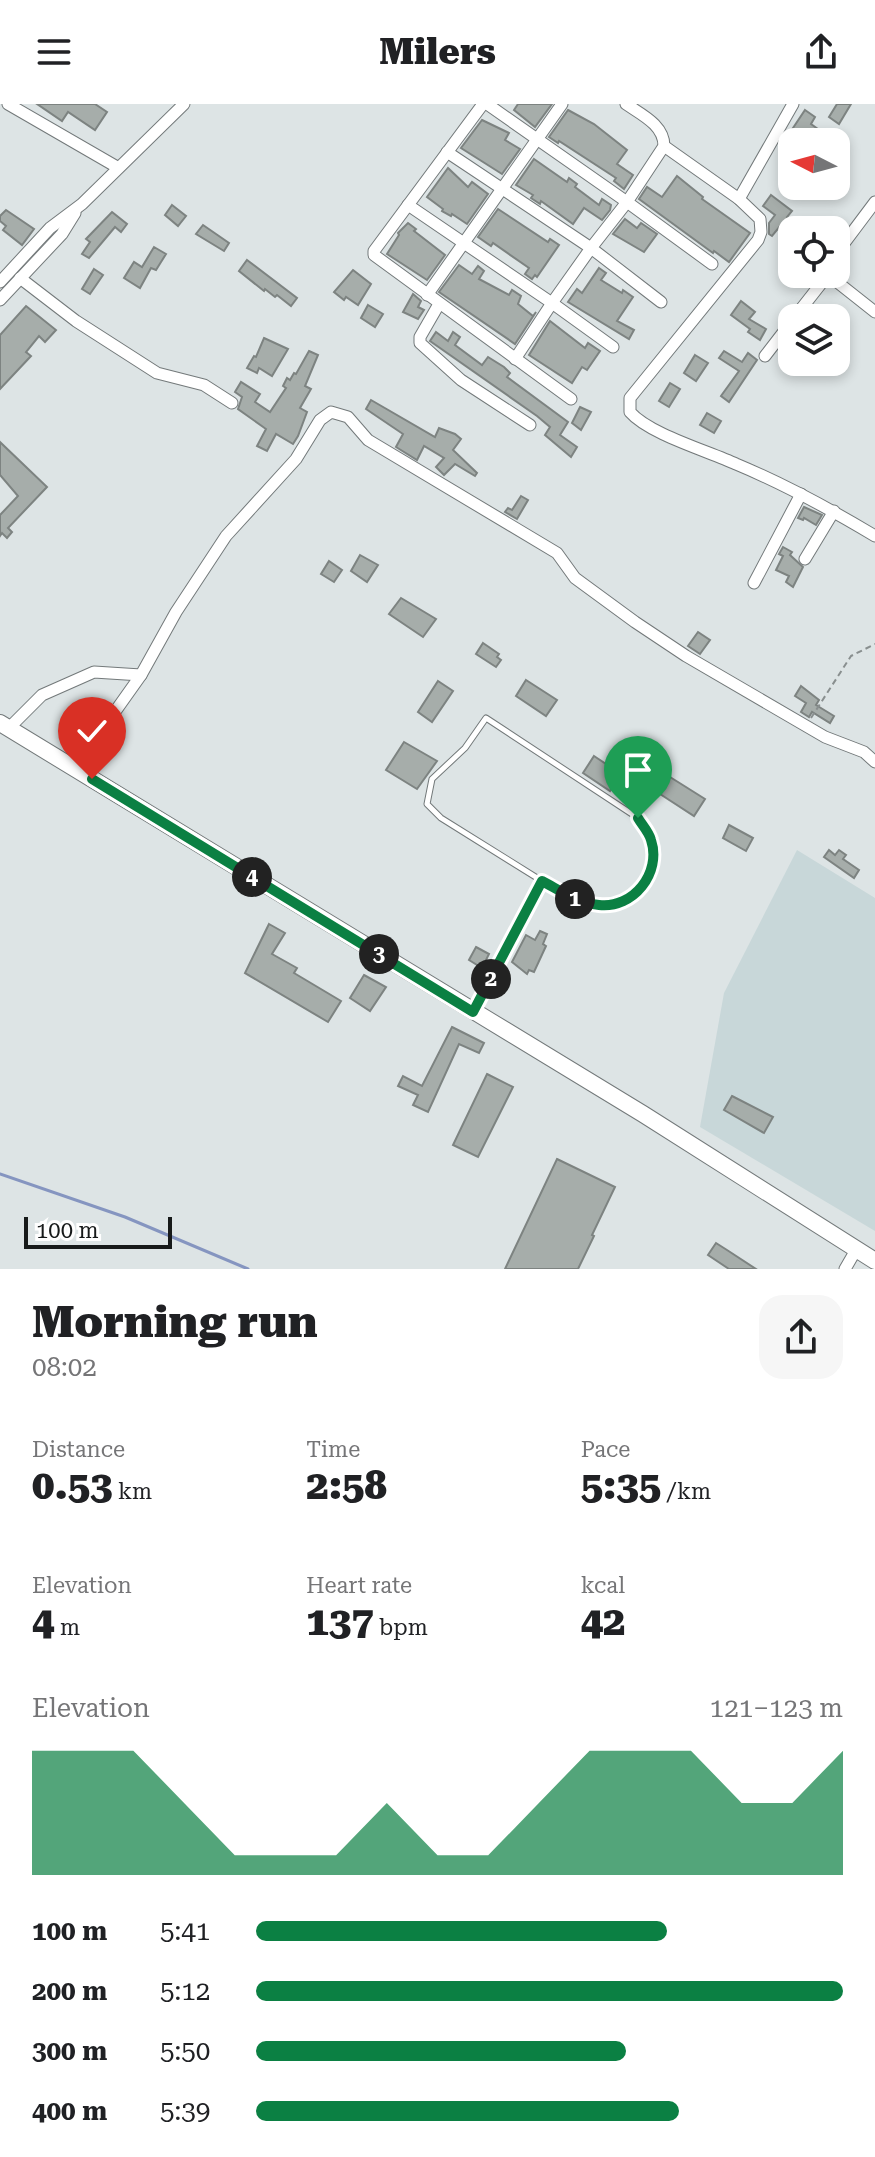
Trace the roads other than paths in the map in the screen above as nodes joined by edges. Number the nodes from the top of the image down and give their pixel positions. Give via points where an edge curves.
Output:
1 (8, 104) edge
2 (184, 104) edge
3 (485, 104) edge
4 (562, 104) edge
5 (626, 104) edge
6 (793, 104) edge
7 (537, 139) junction
8 (664, 146) junction
9 (447, 152) junction
10 (117, 167) junction
11 (503, 189) junction
12 (739, 199) junction
13 (627, 202) junction
14 (875, 202) edge
15 (82, 204) junction
16 (408, 205) junction
17 (850, 235) edge
18 (464, 242) junction
19 (591, 248) junction
20 (712, 264) dead end
21 (20, 278) junction
22 (0, 282) edge
23 (817, 288) edge
24 (844, 288) edge
25 (427, 295) junction
26 (0, 300) edge
27 (661, 302) dead end
28 (552, 303) junction
29 (439, 304) junction
30 (805, 304) edge
31 (875, 312) edge
32 (778, 339) edge
33 (613, 347) dead end
34 (765, 356) dead end
35 (515, 359) junction
36 (571, 399) dead end
37 (232, 403) dead end
38 (530, 425) dead end
39 (801, 494) junction
40 (834, 511) junction
41 (875, 536) edge
42 (805, 559) dead end
43 (754, 583) dead end
44 (141, 675) junction
45 (4, 725) edge
46 (875, 762) edge
47 (75, 768) junction
48 (542, 881) junction
49 (473, 1012) junction
50 (856, 1250) junction
51 (875, 1261) edge
52 (845, 1269) edge

1 - 10 street
2 - 10 street
3 - 7 street
3 - 9 street
4 - 7 street
5 - 8 street via 659,128
6 - 12 street
7 - 11 street
7 - 13 street
8 - 12 street
8 - 13 street
9 - 11 street
9 - 16 street
10 - 15 street
11 - 18 street
11 - 19 street
12 - 39 street via 760,219 758,240 628,407 632,415 674,438
13 - 19 street
13 - 20 street
14 - 17 street
15 - 21 street
15 - 22 street via 50,228
16 - 18 street
16 - 25 street via 374,255
18 - 25 street
18 - 28 street
19 - 27 street
19 - 28 street
21 - 26 street
21 - 37 street via 157,373 204,385
23 - 30 street
24 - 31 street
25 - 29 street
28 - 33 street
28 - 35 street
29 - 35 street
29 - 38 street via 420,343 461,380
32 - 34 street
35 - 36 street
39 - 40 street
39 - 43 street
40 - 41 street
40 - 42 street
44 - 45 street via 94,672 42,695
44 - 46 street via 226,536 331,412 348,417 368,440 557,553 575,578 686,656
44 - 47 street
45 - 47 main road
47 - 49 main road
48 - 48 lane via 427,804 432,779 465,748 486,718 638,818 651,839 653,862 645,884 629,900 603,906 579,902
48 - 49 lane
49 - 50 main road
50 - 51 main road
50 - 52 street

